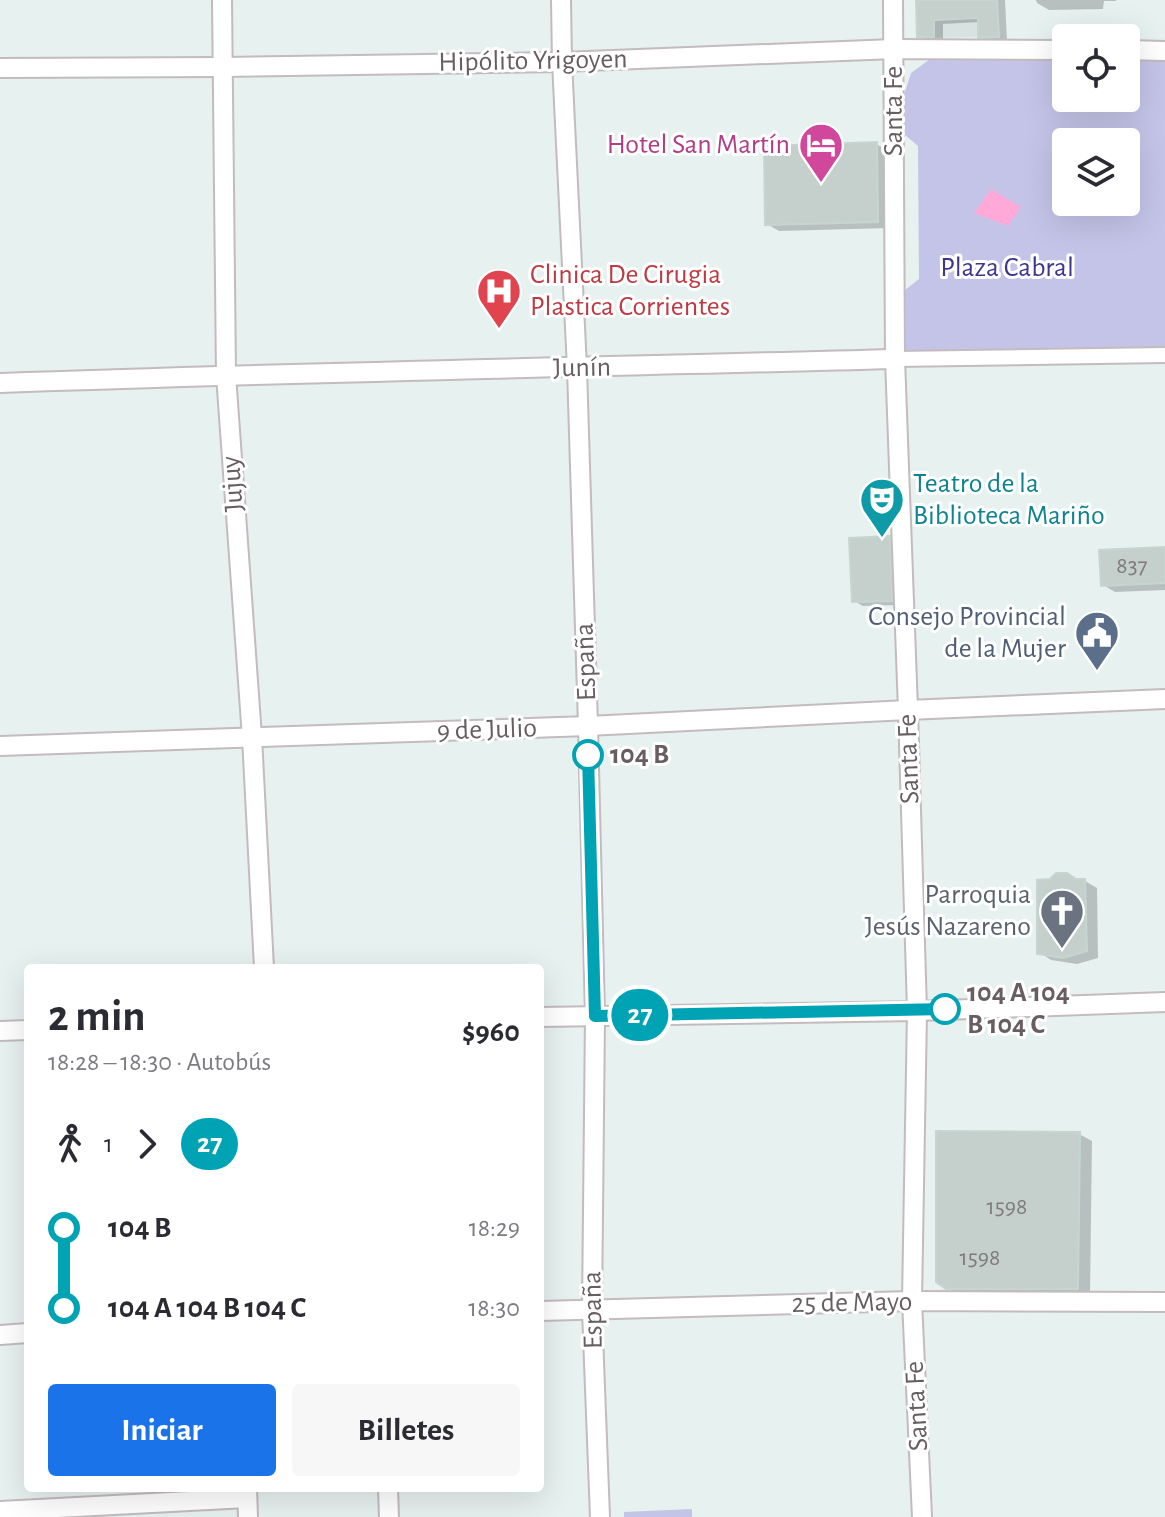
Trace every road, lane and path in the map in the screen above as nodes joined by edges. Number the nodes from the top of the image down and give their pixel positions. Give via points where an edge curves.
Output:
1 (222, 0) edge
2 (561, 0) edge
3 (893, 0) edge
4 (894, 49) junction
5 (1052, 50) edge
6 (1140, 50) edge
7 (1165, 51) edge
8 (562, 62) junction
9 (223, 67) junction
10 (0, 68) edge
11 (1165, 355) edge
12 (895, 359) junction
13 (577, 368) junction
14 (226, 375) junction
15 (0, 383) edge
16 (1165, 699) edge
17 (908, 710) junction
18 (588, 726) junction
19 (252, 737) junction
20 (0, 746) edge
21 (264, 964) edge
22 (1165, 1002) edge
23 (917, 1011) junction
24 (595, 1016) junction
25 (544, 1017) edge
26 (24, 1030) edge
27 (0, 1031) edge
28 (912, 1301) junction
29 (1165, 1302) edge
30 (592, 1310) junction
31 (544, 1311) edge
32 (24, 1333) edge
33 (0, 1335) edge
34 (388, 1492) edge
35 (247, 1501) edge
36 (0, 1511) edge
37 (389, 1517) edge
38 (600, 1517) edge
39 (922, 1517) edge

1 - 9 street, Jujuy
2 - 8 street, España
3 - 4 street, Santa Fe
4 - 5 street, Hipólito Yrigoyen
4 - 8 street, Hipólito Yrigoyen
4 - 12 street, Santa Fe
6 - 7 street
8 - 9 street, Hipólito Yrigoyen
8 - 13 street, España
9 - 10 street, Hipólito Yrigoyen
9 - 14 street, Jujuy
11 - 12 street, Junín
12 - 13 street, Junín
12 - 17 street, Santa Fe
13 - 14 street, Junín
13 - 18 street, España
14 - 15 street, Junín
14 - 19 street, Jujuy
16 - 17 street, 9 de Julio
17 - 18 street, 9 de Julio
17 - 23 street, Santa Fe
18 - 19 street, 9 de Julio
18 - 24 street, España
19 - 20 street, 9 de Julio
19 - 21 street, Jujuy
22 - 23 street
23 - 24 street
23 - 28 street, Santa Fe
24 - 25 street
24 - 30 street, España
26 - 27 street
28 - 29 street, 25 de Mayo
28 - 30 street, 25 de Mayo
28 - 39 street, Santa Fe
30 - 31 street, 25 de Mayo
30 - 38 street, España
32 - 33 street
34 - 37 street
35 - 36 street

